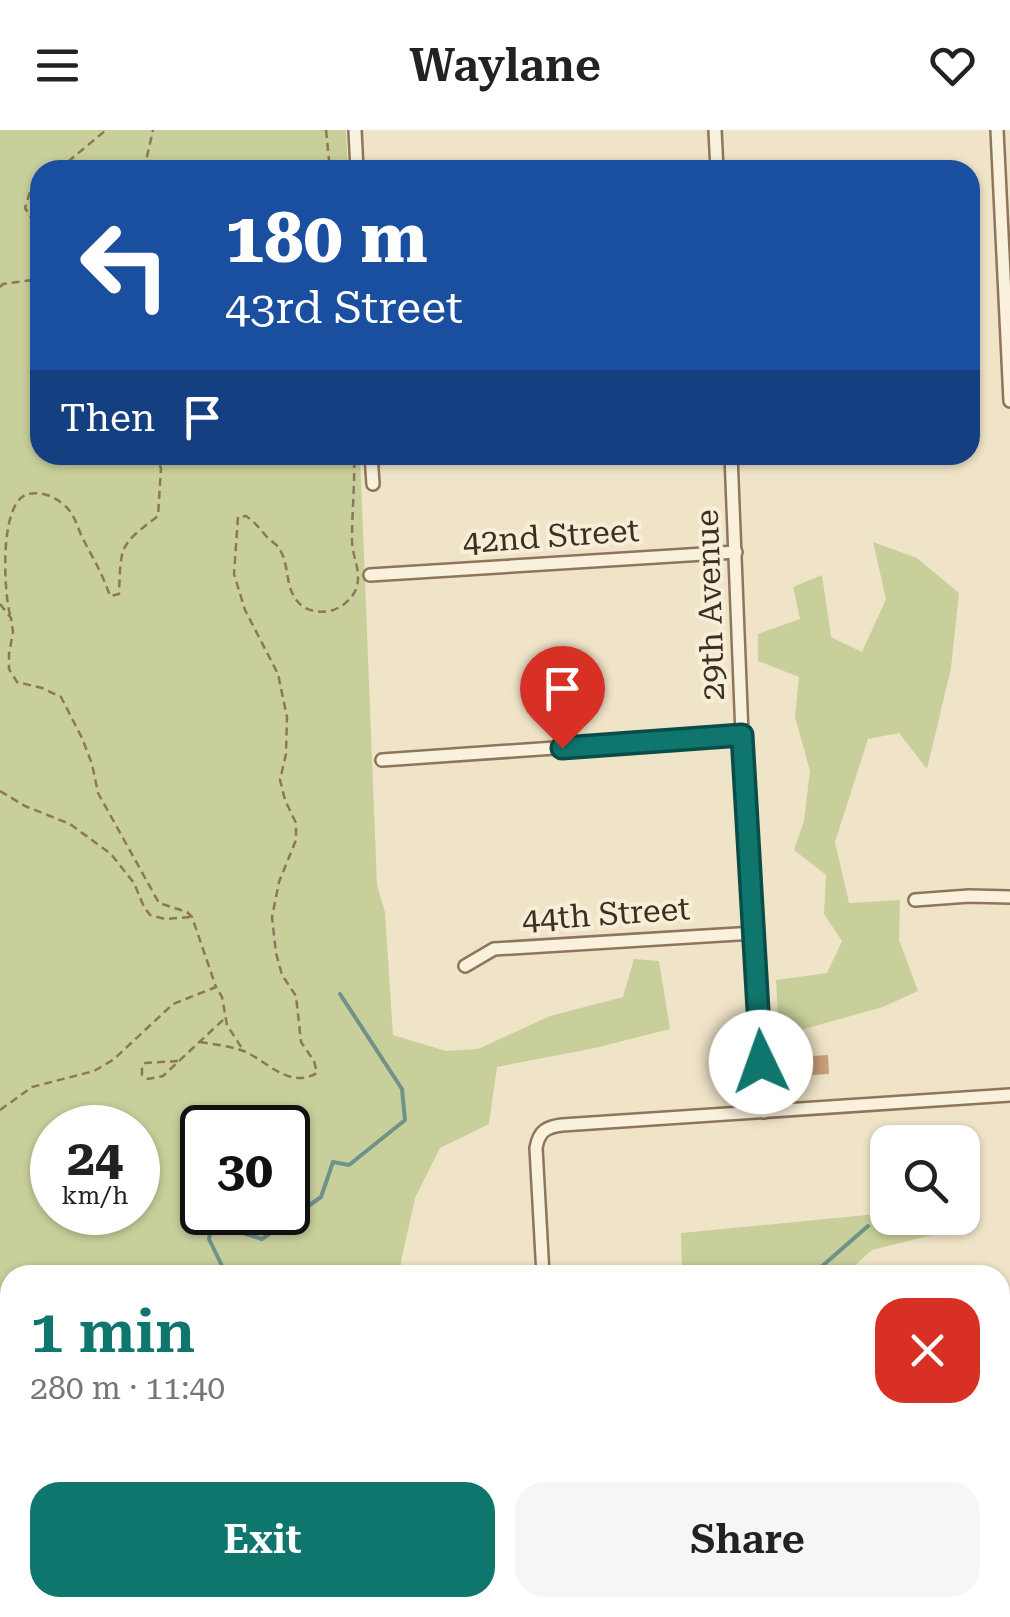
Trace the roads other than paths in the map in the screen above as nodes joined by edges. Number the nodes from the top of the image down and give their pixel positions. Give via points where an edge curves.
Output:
1 (355, 130) edge
2 (715, 130) edge
3 (997, 130) edge
4 (356, 160) edge
5 (716, 160) edge
6 (1010, 401) edge
7 (372, 465) edge
8 (732, 465) edge
9 (373, 484) dead end
10 (736, 552) junction
11 (370, 575) dead end
12 (742, 735) junction
13 (382, 760) dead end
14 (1010, 897) edge
15 (915, 900) dead end
16 (754, 932) junction
17 (465, 966) dead end
18 (1010, 1095) edge
19 (764, 1112) junction
20 (542, 1265) edge

1 - 4 street
2 - 5 street
3 - 6 street
7 - 9 street
8 - 10 street, 29th Avenue
10 - 11 street, 42nd Street
10 - 12 street, 29th Avenue
12 - 13 street
12 - 16 street, 29th Avenue
14 - 15 street
16 - 17 street, 44th Street via 494,949
16 - 19 street, 29th Avenue
18 - 19 street
19 - 20 street via 544,1129 536,1148

